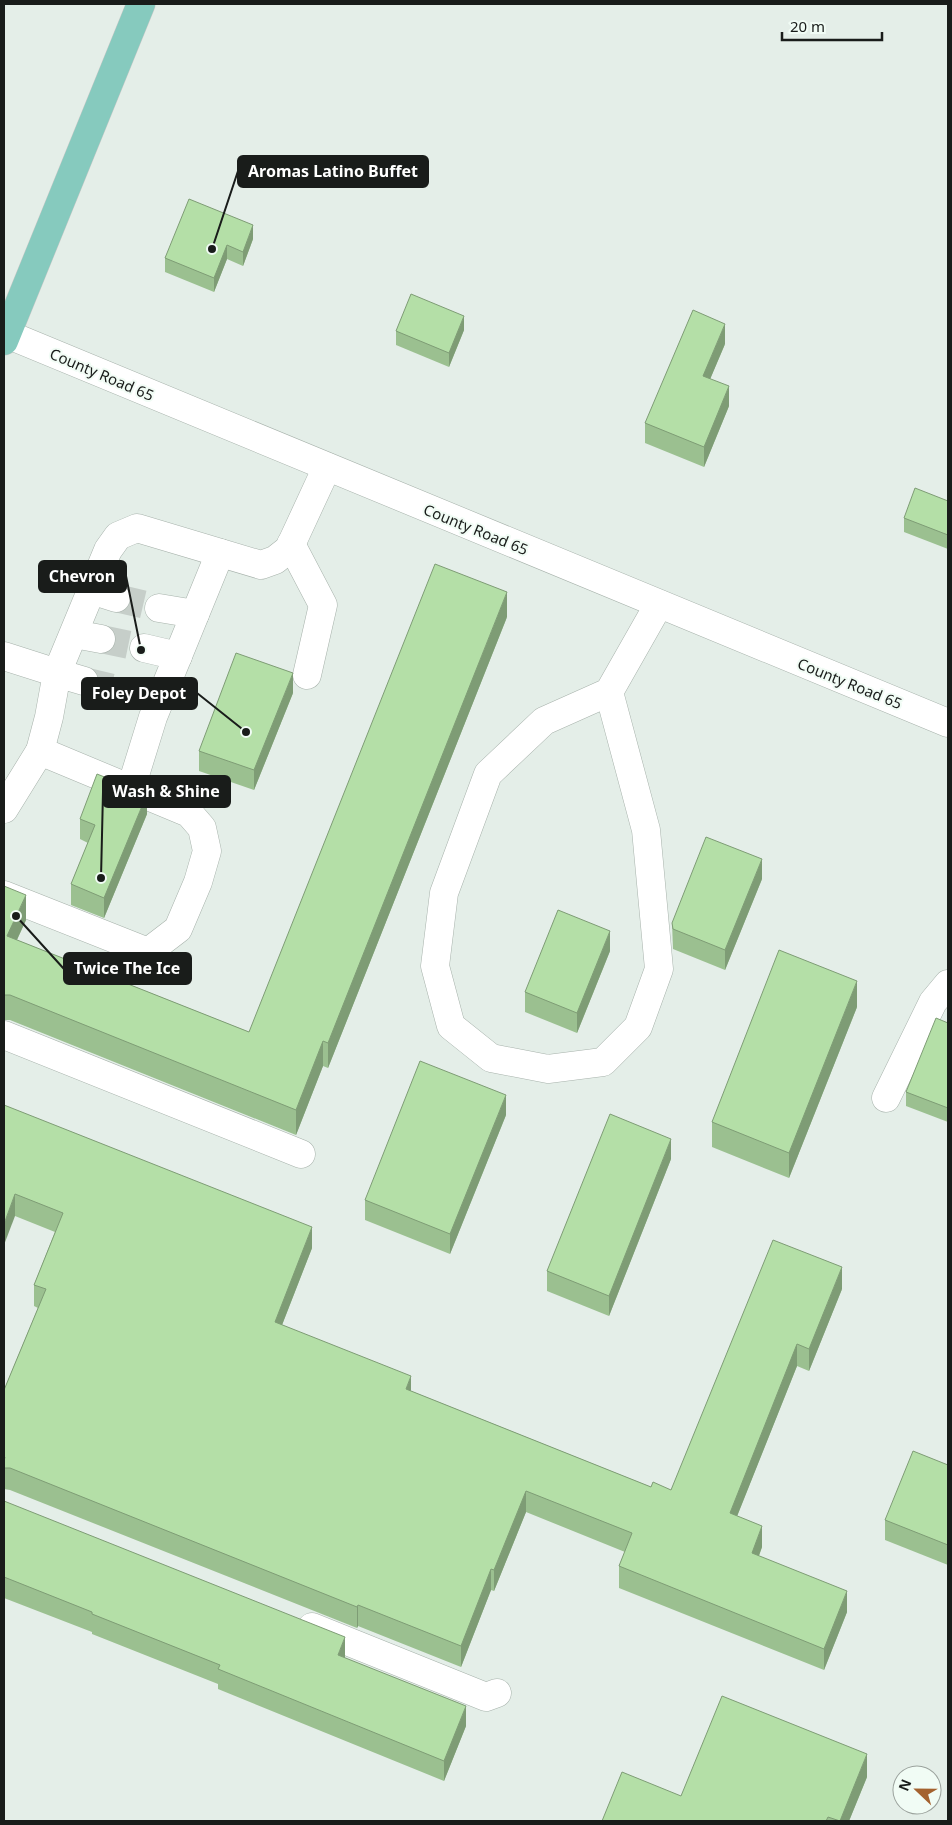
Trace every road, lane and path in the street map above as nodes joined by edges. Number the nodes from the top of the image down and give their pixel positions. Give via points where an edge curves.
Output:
1 (142, 4) edge
2 (5, 336) edge
3 (327, 467) junction
4 (291, 544) junction
5 (220, 553) junction
6 (659, 604) junction
7 (159, 608) tunnel mouth
8 (195, 614) junction
9 (74, 634) junction
10 (101, 639) tunnel mouth
11 (144, 648) tunnel mouth
12 (4, 656) edge
13 (178, 656) junction
14 (56, 673) junction
15 (307, 675) dead end
16 (84, 681) tunnel mouth
17 (130, 692) tunnel mouth
18 (609, 692) junction
19 (159, 700) junction
20 (948, 723) edge
21 (40, 751) junction
22 (131, 788) junction
23 (4, 809) edge
24 (4, 895) edge
25 (948, 984) edge
26 (4, 1035) edge
27 (886, 1098) dead end
28 (301, 1154) dead end
29 (291, 1619) edge
30 (497, 1693) dead end

1 - 2 main road
2 - 3 street, County Road 65
3 - 4 street
3 - 6 street, County Road 65
4 - 5 street via 275,560 260,565
4 - 15 street via 323,605
5 - 8 street
5 - 9 street via 137,528 118,536 108,550 104,594
6 - 18 street
6 - 20 street, County Road 65
7 - 8 street
8 - 13 street
9 - 10 street
9 - 14 street
11 - 13 street
12 - 14 street
13 - 19 street
14 - 16 street
14 - 21 street
17 - 19 street
18 - 18 street via 544,721 488,774 444,893 435,966 451,1026 491,1058 548,1069 603,1062 638,1027 659,969 646,830
19 - 22 street
21 - 22 street
21 - 23 street
22 - 24 street via 189,813 202,828 207,851 178,929 148,952
25 - 27 street via 933,1002
26 - 28 street
29 - 30 street via 486,1697

